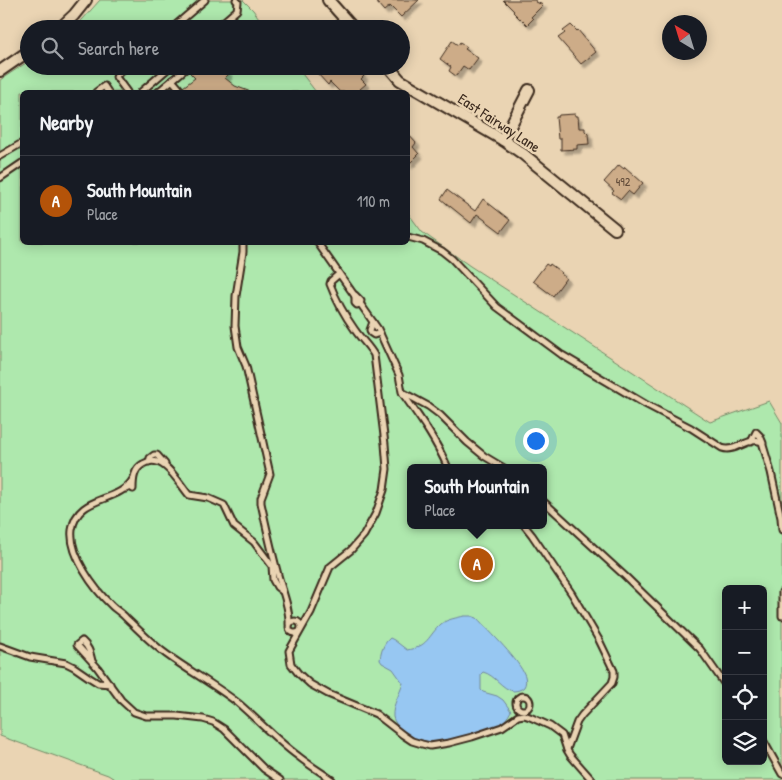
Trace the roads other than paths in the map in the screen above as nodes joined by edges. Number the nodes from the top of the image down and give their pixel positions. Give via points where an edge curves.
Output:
1 (86, 0) edge
2 (205, 0) edge
3 (236, 0) edge
4 (333, 1) edge
5 (69, 20) edge
6 (182, 20) edge
7 (225, 20) edge
8 (347, 20) edge
9 (20, 57) edge
10 (0, 71) edge
11 (117, 75) edge
12 (161, 75) edge
13 (178, 75) edge
14 (396, 75) edge
15 (172, 80) junction
16 (165, 86) junction
17 (123, 90) edge
18 (143, 90) edge
19 (160, 90) edge
20 (170, 90) edge
21 (175, 90) edge
22 (529, 90) dead end
23 (503, 140) junction
24 (20, 143) edge
25 (0, 156) edge
26 (20, 164) edge
27 (0, 178) edge
28 (615, 229) dead end
29 (410, 238) edge
30 (243, 245) edge
31 (319, 245) edge
32 (339, 274) junction
33 (402, 392) junction
34 (420, 402) junction
35 (413, 408) junction
36 (751, 442) junction
37 (764, 445) junction
38 (446, 464) edge
39 (497, 464) edge
40 (547, 505) edge
41 (527, 529) edge
42 (782, 530) edge
43 (280, 587) junction
44 (782, 592) edge
45 (782, 616) edge
46 (290, 622) junction
47 (301, 624) junction
48 (290, 632) junction
49 (294, 641) junction
50 (0, 646) edge
51 (92, 661) dead end
52 (97, 667) junction
53 (90, 678) junction
54 (722, 680) edge
55 (110, 684) junction
56 (527, 708) junction
57 (520, 709) junction
58 (518, 716) junction
59 (527, 716) junction
60 (571, 738) junction
61 (564, 740) junction
62 (767, 747) edge
63 (567, 750) junction
64 (782, 774) edge
65 (280, 780) edge
66 (332, 780) edge
67 (592, 780) edge

1 - 5 street
2 - 6 lane
3 - 7 lane via 237,10
4 - 8 street
9 - 10 street
11 - 17 lane
12 - 18 lane
13 - 15 lane
14 - 23 street, East Fairway Lane
15 - 16 lane
15 - 21 lane via 178,88
16 - 19 lane
16 - 20 lane
22 - 23 street
23 - 28 street, East Fairway Lane
24 - 25 lane
26 - 27 lane
29 - 36 lane via 442,251 497,307 595,375 722,448 733,449
30 - 43 lane via 235,326 270,474 261,503
31 - 32 lane
32 - 33 lane via 380,333 399,375
32 - 47 lane via 331,281 333,292 354,329 374,355 387,469 376,513 364,535 330,566 311,612
33 - 34 lane
33 - 35 lane
34 - 35 lane
34 - 39 lane
35 - 38 lane via 432,435
36 - 37 lane via 759,440
36 - 37 lane via 756,432
37 - 42 lane
40 - 54 lane via 700,649
41 - 60 lane via 600,640 614,671 612,684 582,715
43 - 46 lane
43 - 66 lane via 273,580 272,566 254,542 234,526 224,505 189,495 159,462 140,466 135,473 133,489 126,488 94,502 75,518 72,531 77,557 112,606 165,653 236,702 298,756
44 - 45 lane
46 - 47 lane
46 - 48 lane
47 - 48 lane via 300,631
47 - 49 lane
48 - 49 lane
49 - 58 lane via 289,651 291,664 310,684 376,714 412,741 430,746 449,743 502,728
50 - 53 lane via 30,657 66,663
51 - 52 lane
52 - 53 lane via 99,675
52 - 55 lane
53 - 55 lane
55 - 65 lane via 134,712 214,722
56 - 57 lane
56 - 57 lane via 530,701 523,696 516,702
56 - 59 lane
57 - 58 lane
58 - 59 lane
59 - 61 lane via 557,730
60 - 61 lane via 566,744
60 - 63 lane
61 - 63 lane
62 - 64 lane
63 - 67 lane

